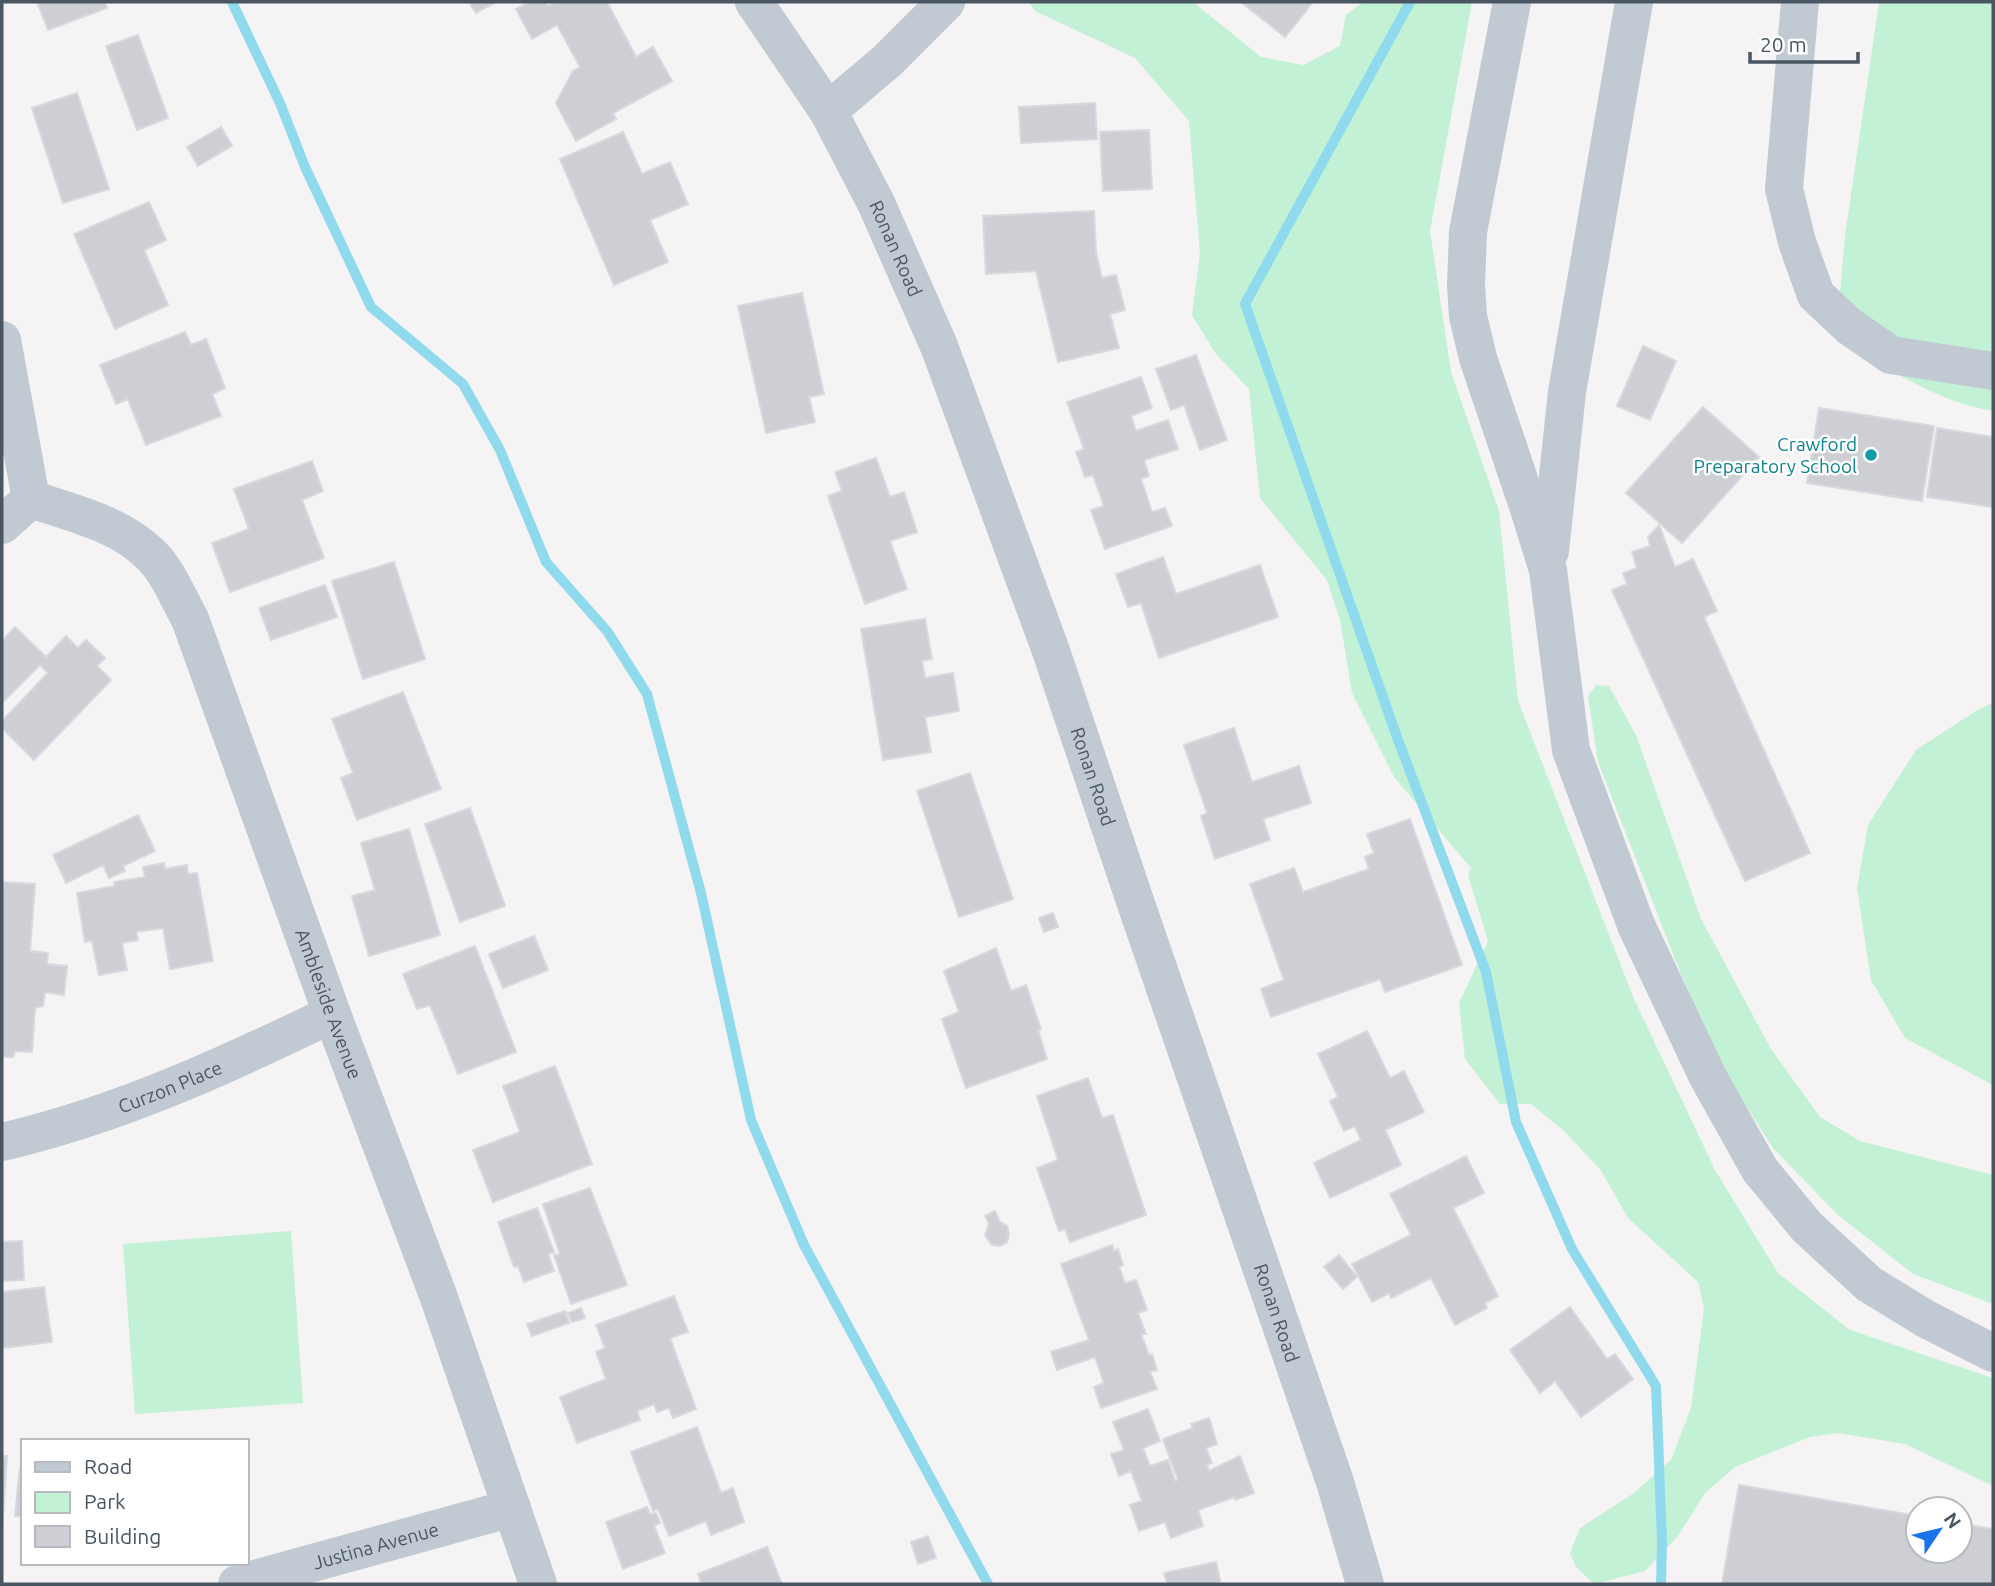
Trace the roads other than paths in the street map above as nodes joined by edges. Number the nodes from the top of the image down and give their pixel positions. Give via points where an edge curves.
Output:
1 (754, 2) edge
2 (946, 2) edge
3 (1512, 2) edge
4 (1634, 2) edge
5 (1800, 2) edge
6 (828, 111) junction
7 (2, 340) edge
8 (1993, 371) edge
9 (31, 499) junction
10 (2, 525) edge
11 (1548, 570) junction
12 (332, 1014) junction
13 (2, 1143) edge
14 (1993, 1353) edge
15 (512, 1508) junction
16 (237, 1584) edge
17 (538, 1584) edge
18 (1365, 1584) edge

1 - 6 street, Ronan Road
2 - 6 street
3 - 11 street via 1468,232 1466,285 1478,358
4 - 11 street via 1567,392
5 - 8 street via 1784,189 1816,295 1849,326 1891,355
6 - 18 street, Ronan Road via 939,346 1018,559 1330,1469
7 - 9 street
9 - 10 street
9 - 12 street, Ambleside Avenue via 106,525 151,555 170,581 190,620
11 - 14 street via 1571,750 1636,925 1708,1077 1760,1170 1807,1227 1869,1284
12 - 13 street, Curzon Place via 173,1088 86,1120
12 - 15 street, Ambleside Avenue via 438,1294
15 - 16 street, Justina Avenue
15 - 17 street, Ambleside Avenue

